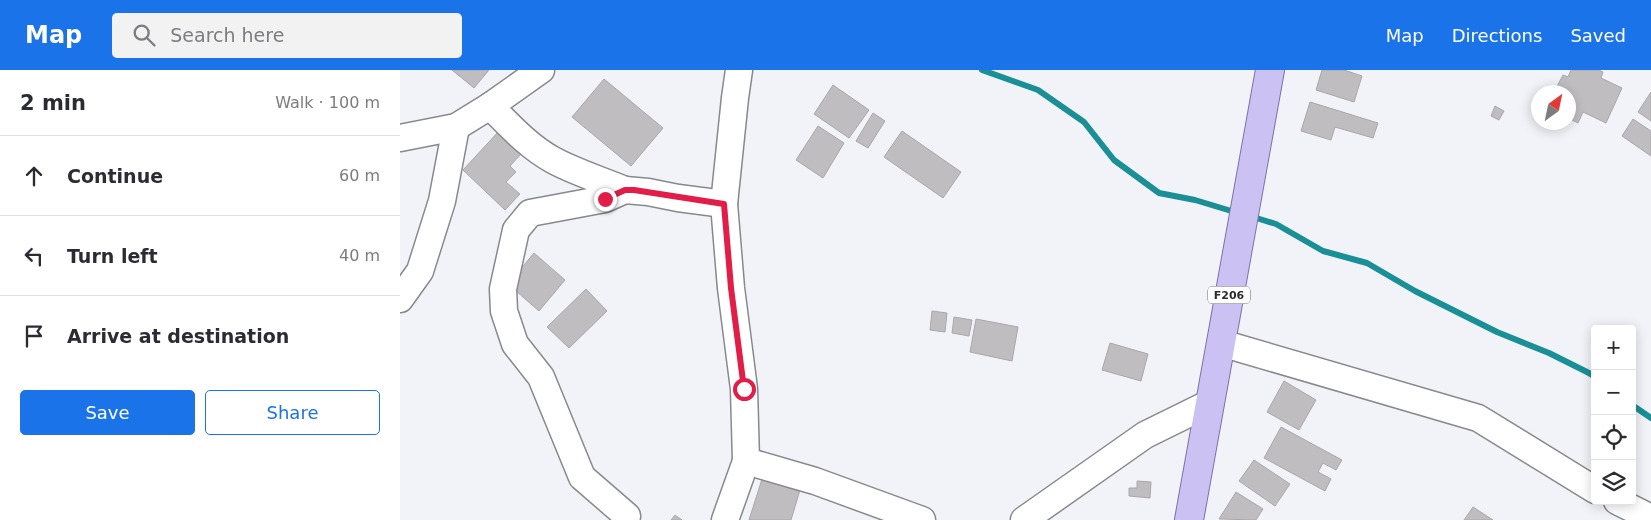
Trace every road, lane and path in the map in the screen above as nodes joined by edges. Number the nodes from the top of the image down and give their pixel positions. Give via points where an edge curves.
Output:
1 (541, 70) edge
2 (740, 70) edge
3 (1270, 70) edge
4 (490, 106) junction
5 (456, 127) junction
6 (400, 138) edge
7 (625, 190) junction
8 (724, 204) junction
9 (400, 299) edge
10 (1220, 343) junction
11 (1210, 403) junction
12 (746, 462) junction
13 (1591, 488) edge
14 (1625, 505) edge
15 (627, 516) dead end
16 (1651, 518) edge
17 (725, 520) edge
18 (922, 520) edge
19 (1024, 520) edge
20 (1189, 520) edge

1 - 4 street
2 - 8 street
3 - 10 main road, F206
4 - 5 street
4 - 7 street via 553,160
5 - 6 street
5 - 9 street via 442,201 420,271
7 - 8 street
7 - 15 street via 605,199 530,213 516,230 503,290 504,311 514,344 541,378 582,477
8 - 12 street via 744,389
10 - 11 main road, F206
10 - 13 street via 1478,418
11 - 19 street via 1145,435
11 - 20 main road, F206
12 - 17 street
12 - 18 street via 815,481
14 - 16 street

